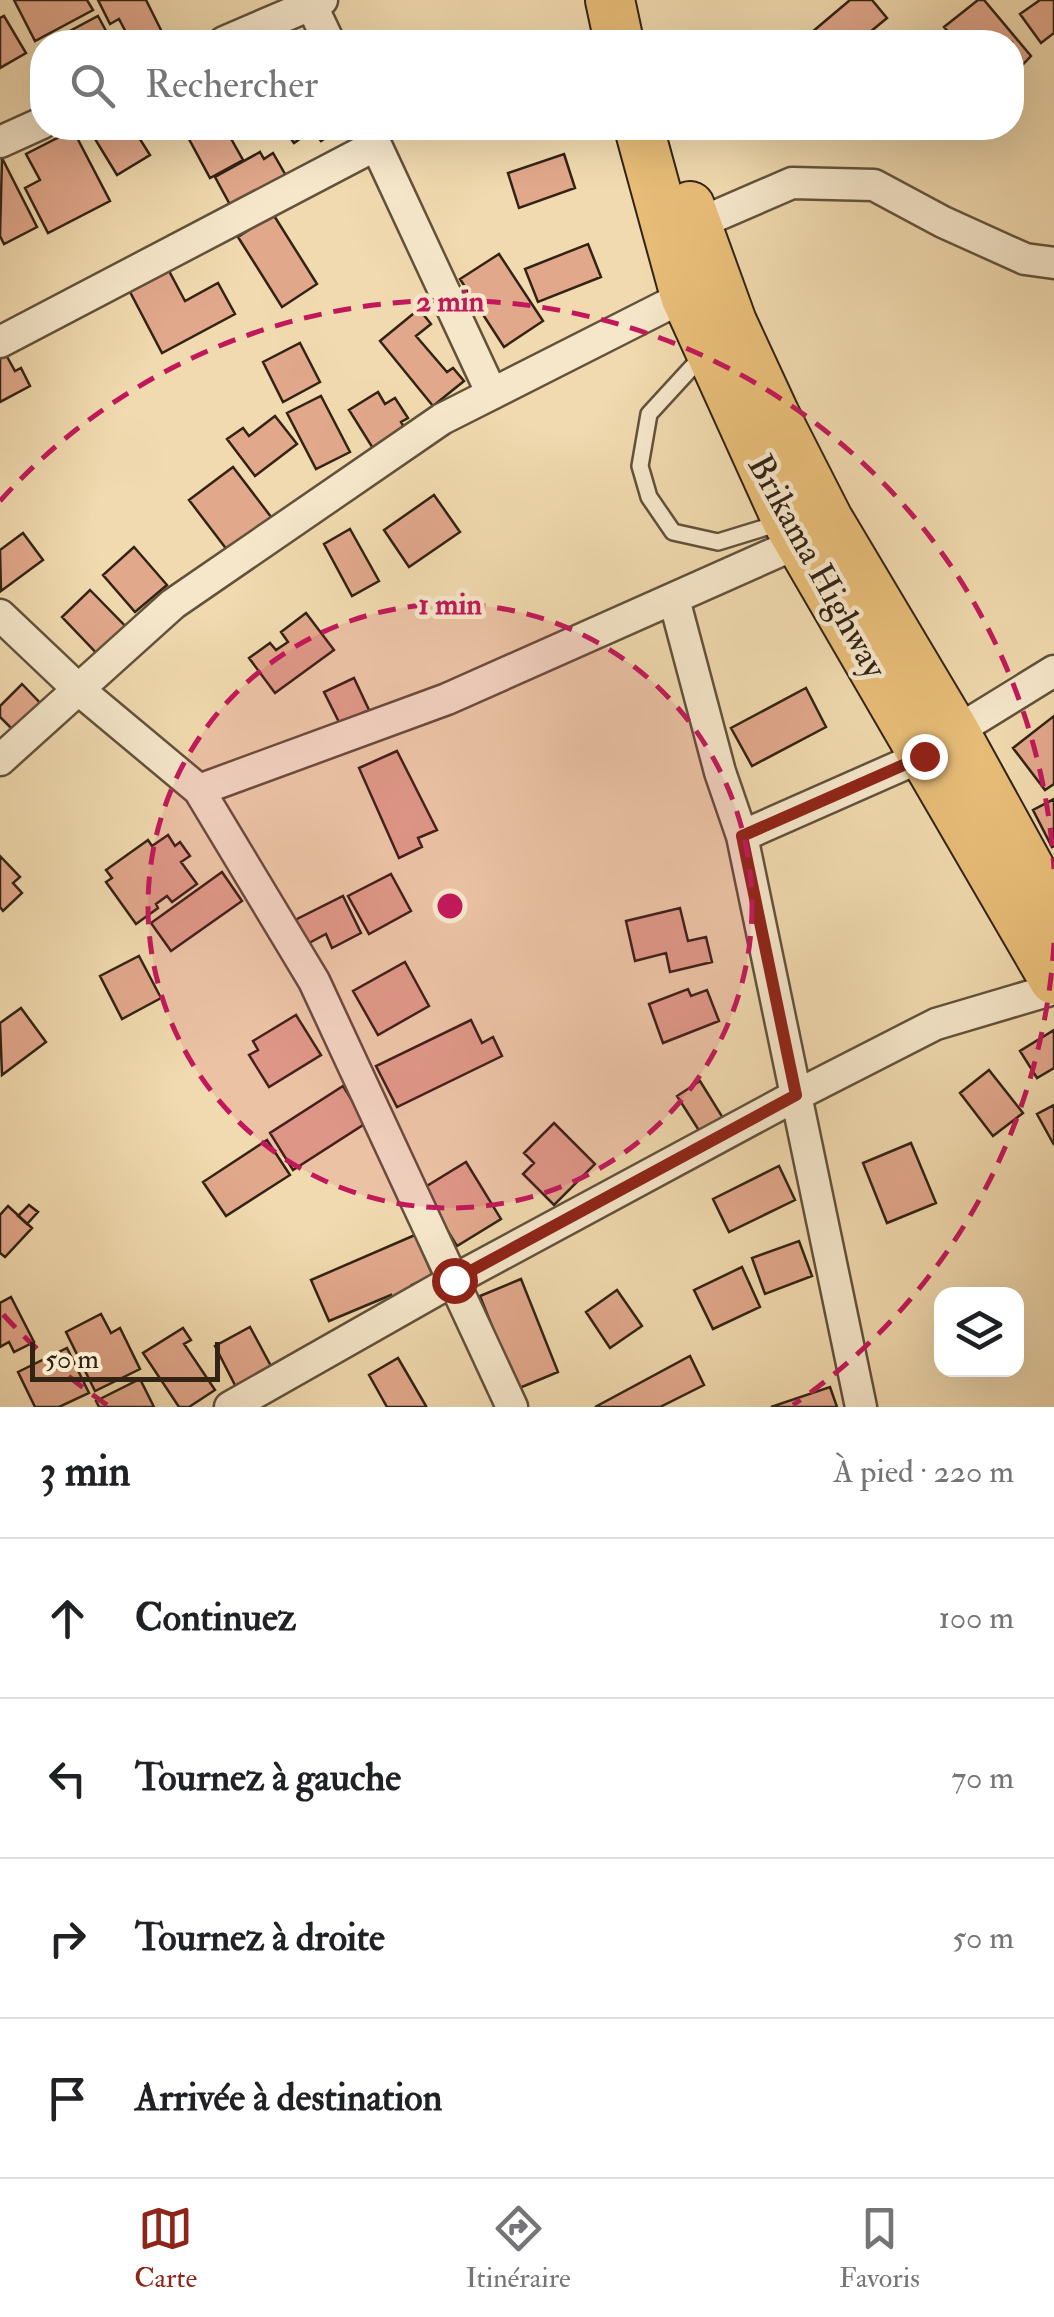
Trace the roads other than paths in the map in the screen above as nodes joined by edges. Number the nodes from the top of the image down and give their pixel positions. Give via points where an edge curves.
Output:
1 (610, 0) edge
2 (644, 0) edge
3 (316, 2) edge
4 (252, 30) edge
5 (324, 30) edge
6 (616, 30) edge
7 (650, 30) edge
8 (30, 128) edge
9 (365, 140) edge
10 (374, 140) edge
11 (642, 140) edge
12 (673, 140) edge
13 (0, 142) edge
14 (695, 225) junction
15 (1054, 263) edge
16 (685, 296) junction
17 (0, 342) edge
18 (708, 350) junction
19 (492, 394) junction
20 (793, 531) junction
21 (674, 600) junction
22 (0, 615) edge
23 (1054, 670) edge
24 (78, 689) junction
25 (939, 744) junction
26 (0, 760) edge
27 (199, 790) junction
28 (742, 836) junction
29 (1041, 861) edge
30 (1054, 912) edge
31 (1054, 980) edge
32 (1054, 989) edge
33 (796, 1095) junction
34 (454, 1280) junction
35 (230, 1407) edge
36 (512, 1407) edge
37 (861, 1407) edge

1 - 6 highway
2 - 7 highway
3 - 4 street
3 - 5 street
8 - 13 street
9 - 17 street
10 - 19 street
11 - 16 highway, Brikama Highway
12 - 14 highway, Brikama Highway
14 - 15 street via 792,183 874,185 1025,259
14 - 25 highway, Brikama Highway via 774,415
16 - 18 highway, Brikama Highway
16 - 19 street
18 - 20 highway, Brikama Highway
18 - 20 lane via 649,414 640,466 649,497 673,532 718,542
19 - 24 street via 442,419 173,604
20 - 21 street
20 - 25 highway, Brikama Highway
21 - 27 street via 446,699
21 - 28 street
22 - 24 street
23 - 25 street
24 - 26 street
24 - 27 street
25 - 28 street
25 - 29 highway, Brikama Highway
25 - 31 highway, Brikama Highway
27 - 34 street via 314,981
28 - 33 street
29 - 30 highway, Brikama Highway
32 - 33 street via 936,1024
33 - 34 street
33 - 37 street
34 - 35 street
34 - 36 street

